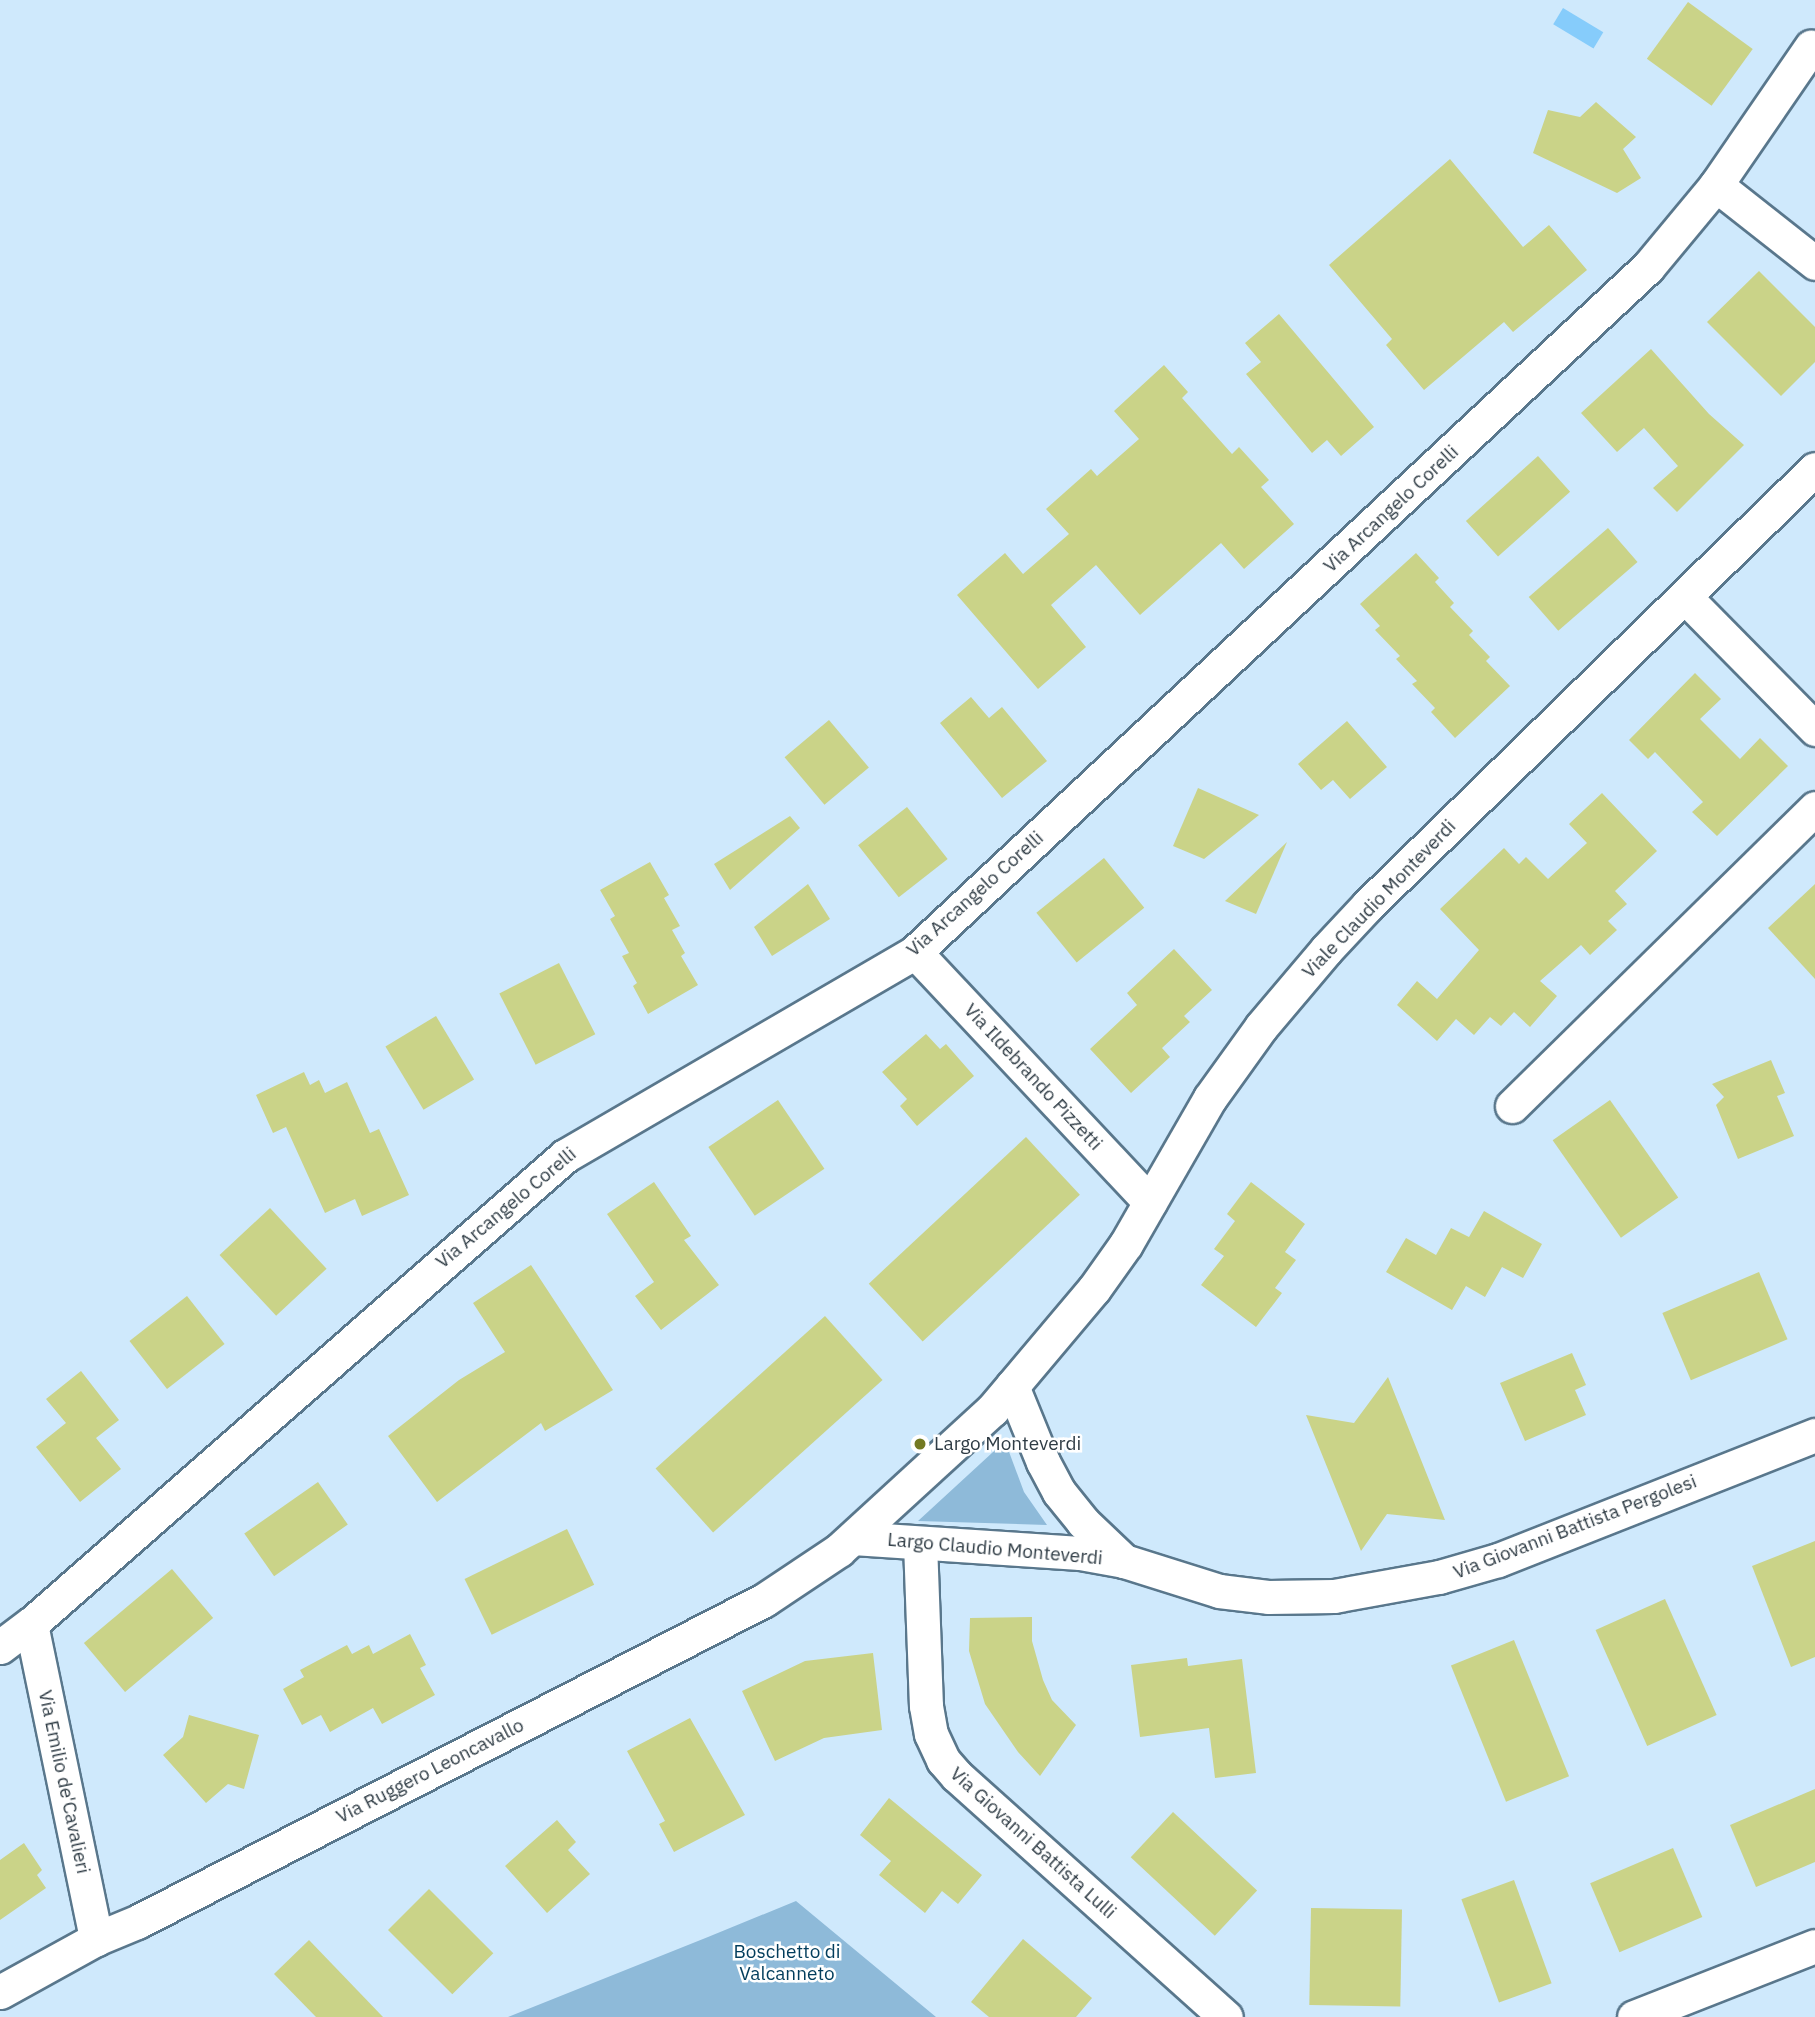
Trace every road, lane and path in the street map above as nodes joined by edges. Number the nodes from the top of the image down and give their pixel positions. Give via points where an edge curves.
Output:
1 (1811, 47) dead end
2 (1716, 185) junction
3 (1815, 263) edge
4 (1815, 469) edge
5 (1686, 598) junction
6 (1815, 729) edge
7 (1815, 808) edge
8 (915, 952) junction
9 (1512, 1106) dead end
10 (1150, 1202) junction
11 (1012, 1386) junction
12 (1815, 1435) edge
13 (853, 1538) junction
14 (920, 1543) junction
15 (1124, 1561) junction
16 (31, 1624) junction
17 (0, 1647) edge
18 (96, 1939) junction
19 (1815, 1946) edge
20 (0, 1992) edge
21 (1226, 2017) edge
22 (1634, 2017) edge

1 - 2 street, Via Arcangelo Corelli
2 - 3 street
2 - 8 street, Via Arcangelo Corelli via 1667,247 1622,293
4 - 5 street, Viale Claudio Monteverdi
5 - 6 street
5 - 10 street, Viale Claudio Monteverdi via 1368,905 1313,964 1210,1098
7 - 9 street
8 - 10 street, Via Ildebrando Pizzetti
8 - 16 street, Via Arcangelo Corelli via 565,1156
10 - 11 street, Viale Claudio Monteverdi via 1110,1267
11 - 13 street, Largo Claudio Monteverdi via 959,1442
11 - 15 street, Largo Claudio Monteverdi via 1059,1492
12 - 15 street, Via Giovanni Battista Pergolesi via 1498,1560 1399,1585 1334,1596 1268,1597 1197,1586
13 - 14 street, Largo Claudio Monteverdi
13 - 18 street, Via Ruggero Leoncavallo via 809,1573 764,1600
14 - 15 street, Largo Claudio Monteverdi via 1055,1551
14 - 21 street, Via Giovanni Battista Lulli via 926,1706 931,1734 943,1760
16 - 17 street, Via Arcangelo Corelli
16 - 18 street, Via Emilio de'Cavalieri
18 - 20 street, Via Ruggero Leoncavallo
19 - 22 street

